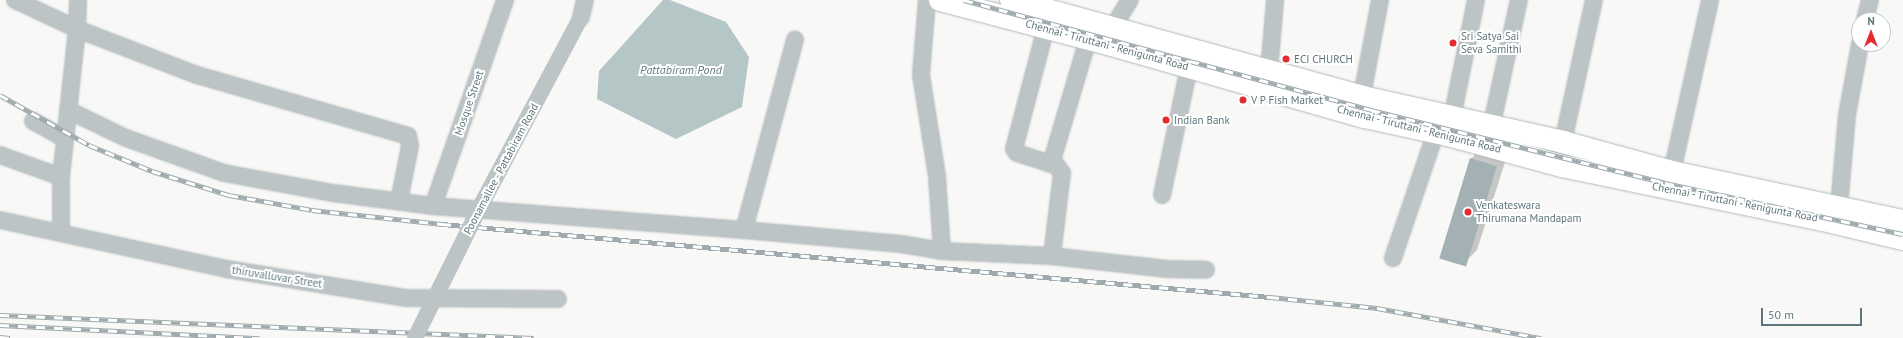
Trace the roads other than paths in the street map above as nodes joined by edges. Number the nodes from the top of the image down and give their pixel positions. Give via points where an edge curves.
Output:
1 (15, 0) edge
2 (78, 0) edge
3 (505, 0) edge
4 (585, 0) edge
5 (927, 0) edge
6 (940, 0) edge
7 (1011, 0) edge
8 (1130, 0) edge
9 (1275, 0) edge
10 (1380, 0) edge
11 (1476, 0) edge
12 (1519, 0) edge
13 (1594, 0) edge
14 (1710, 0) edge
15 (1870, 0) edge
16 (1047, 12) edge
17 (1867, 12) edge
18 (1113, 28) junction
19 (77, 29) junction
20 (1088, 39) junction
21 (795, 40) dead end
22 (1859, 52) edge
23 (1189, 67) junction
24 (1269, 72) junction
25 (1360, 106) junction
26 (68, 110) junction
27 (33, 121) dead end
28 (1444, 125) junction
29 (1491, 128) junction
30 (64, 138) junction
31 (1563, 142) junction
32 (0, 155) edge
33 (1051, 164) junction
34 (1672, 172) junction
35 (60, 176) junction
36 (1162, 195) dead end
37 (399, 201) junction
38 (433, 206) junction
39 (1839, 215) junction
40 (0, 220) edge
41 (1903, 222) edge
42 (744, 230) junction
43 (61, 231) junction
44 (1903, 239) edge
45 (942, 251) junction
46 (1052, 256) junction
47 (1393, 258) dead end
48 (1206, 270) dead end
49 (558, 299) dead end
50 (415, 338) edge

1 - 19 street
2 - 19 street
3 - 38 street, Mosque Street
4 - 50 street, Poonamallee - Pattabiram Road, bridge via 581,17 481,204
5 - 45 street via 921,75 937,176
6 - 16 highway, Chennai - Tiruttani - Renigunta Road
7 - 16 highway, Chennai - Tiruttani - Renigunta Road
8 - 18 street
9 - 24 street
10 - 25 street
11 - 28 street
12 - 29 street
13 - 31 street
14 - 34 street
15 - 17 street
16 - 18 highway, Chennai - Tiruttani - Renigunta Road
16 - 20 highway, Chennai - Tiruttani - Renigunta Road
16 - 33 street via 1014,149 1017,153
18 - 24 highway, Chennai - Tiruttani - Renigunta Road
19 - 26 street
19 - 37 street via 197,75 408,136 410,146
20 - 23 highway, Chennai - Tiruttani - Renigunta Road
20 - 33 street
21 - 42 street
22 - 39 street via 1847,115
23 - 25 highway, Chennai - Tiruttani - Renigunta Road
23 - 36 street
24 - 25 highway, Chennai - Tiruttani - Renigunta Road
25 - 28 highway, Chennai - Tiruttani - Renigunta Road
26 - 30 street
26 - 37 street via 126,138 224,173
27 - 30 street
28 - 29 highway, Chennai - Tiruttani - Renigunta Road
28 - 39 highway, Chennai - Tiruttani - Renigunta Road via 1562,166
28 - 47 street
29 - 31 highway, Chennai - Tiruttani - Renigunta Road
30 - 35 street
31 - 34 highway, Chennai - Tiruttani - Renigunta Road
32 - 35 street
33 - 46 street via 1060,168 1062,175 1053,229
34 - 39 highway, Chennai - Tiruttani - Renigunta Road
35 - 43 street
37 - 38 street
38 - 42 street
39 - 41 highway, Chennai - Tiruttani - Renigunta Road
39 - 44 highway, Chennai - Tiruttani - Renigunta Road
40 - 43 street, thiruvalluvar Street
42 - 45 street via 901,244
43 - 49 street, thiruvalluvar Street via 227,269 407,298
45 - 46 street
46 - 48 street via 1167,269

